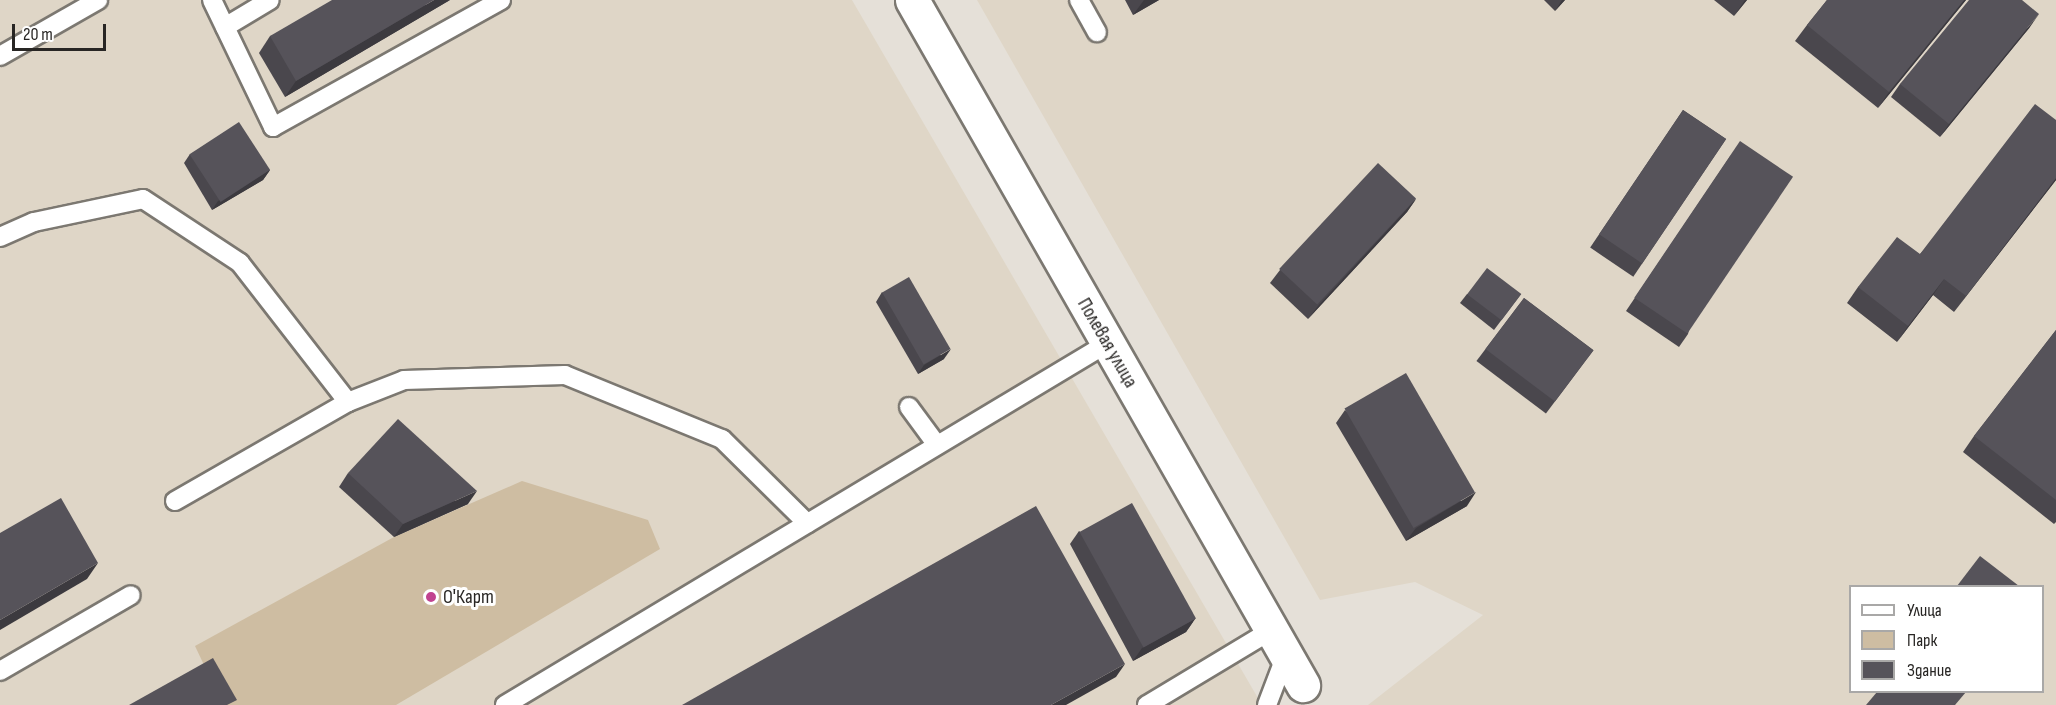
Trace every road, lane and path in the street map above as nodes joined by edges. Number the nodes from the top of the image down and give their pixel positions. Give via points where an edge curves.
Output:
1 (98, 0) edge
2 (212, 0) edge
3 (270, 0) edge
4 (501, 0) edge
5 (912, 0) edge
6 (1079, 0) edge
7 (225, 27) junction
8 (1097, 32) dead end
9 (0, 56) edge
10 (0, 237) edge
11 (1108, 343) junction
12 (348, 402) junction
13 (909, 407) dead end
14 (937, 445) junction
15 (175, 501) dead end
16 (807, 523) junction
17 (131, 595) dead end
18 (1279, 643) junction
19 (0, 671) edge
20 (1303, 685) dead end
21 (509, 704) edge
22 (1147, 705) edge
23 (1267, 705) edge

1 - 9 lane
2 - 7 lane
3 - 7 lane
4 - 7 lane via 273,127
5 - 11 street, Полевая улица
6 - 8 lane
10 - 12 lane via 34,222 143,199 240,263
11 - 14 lane
11 - 18 street, Полевая улица
12 - 15 lane
12 - 16 lane via 404,380 565,375 722,439
13 - 14 lane
14 - 16 lane
16 - 21 lane
17 - 19 lane
18 - 20 street, Полевая улица
18 - 22 lane
18 - 23 lane

